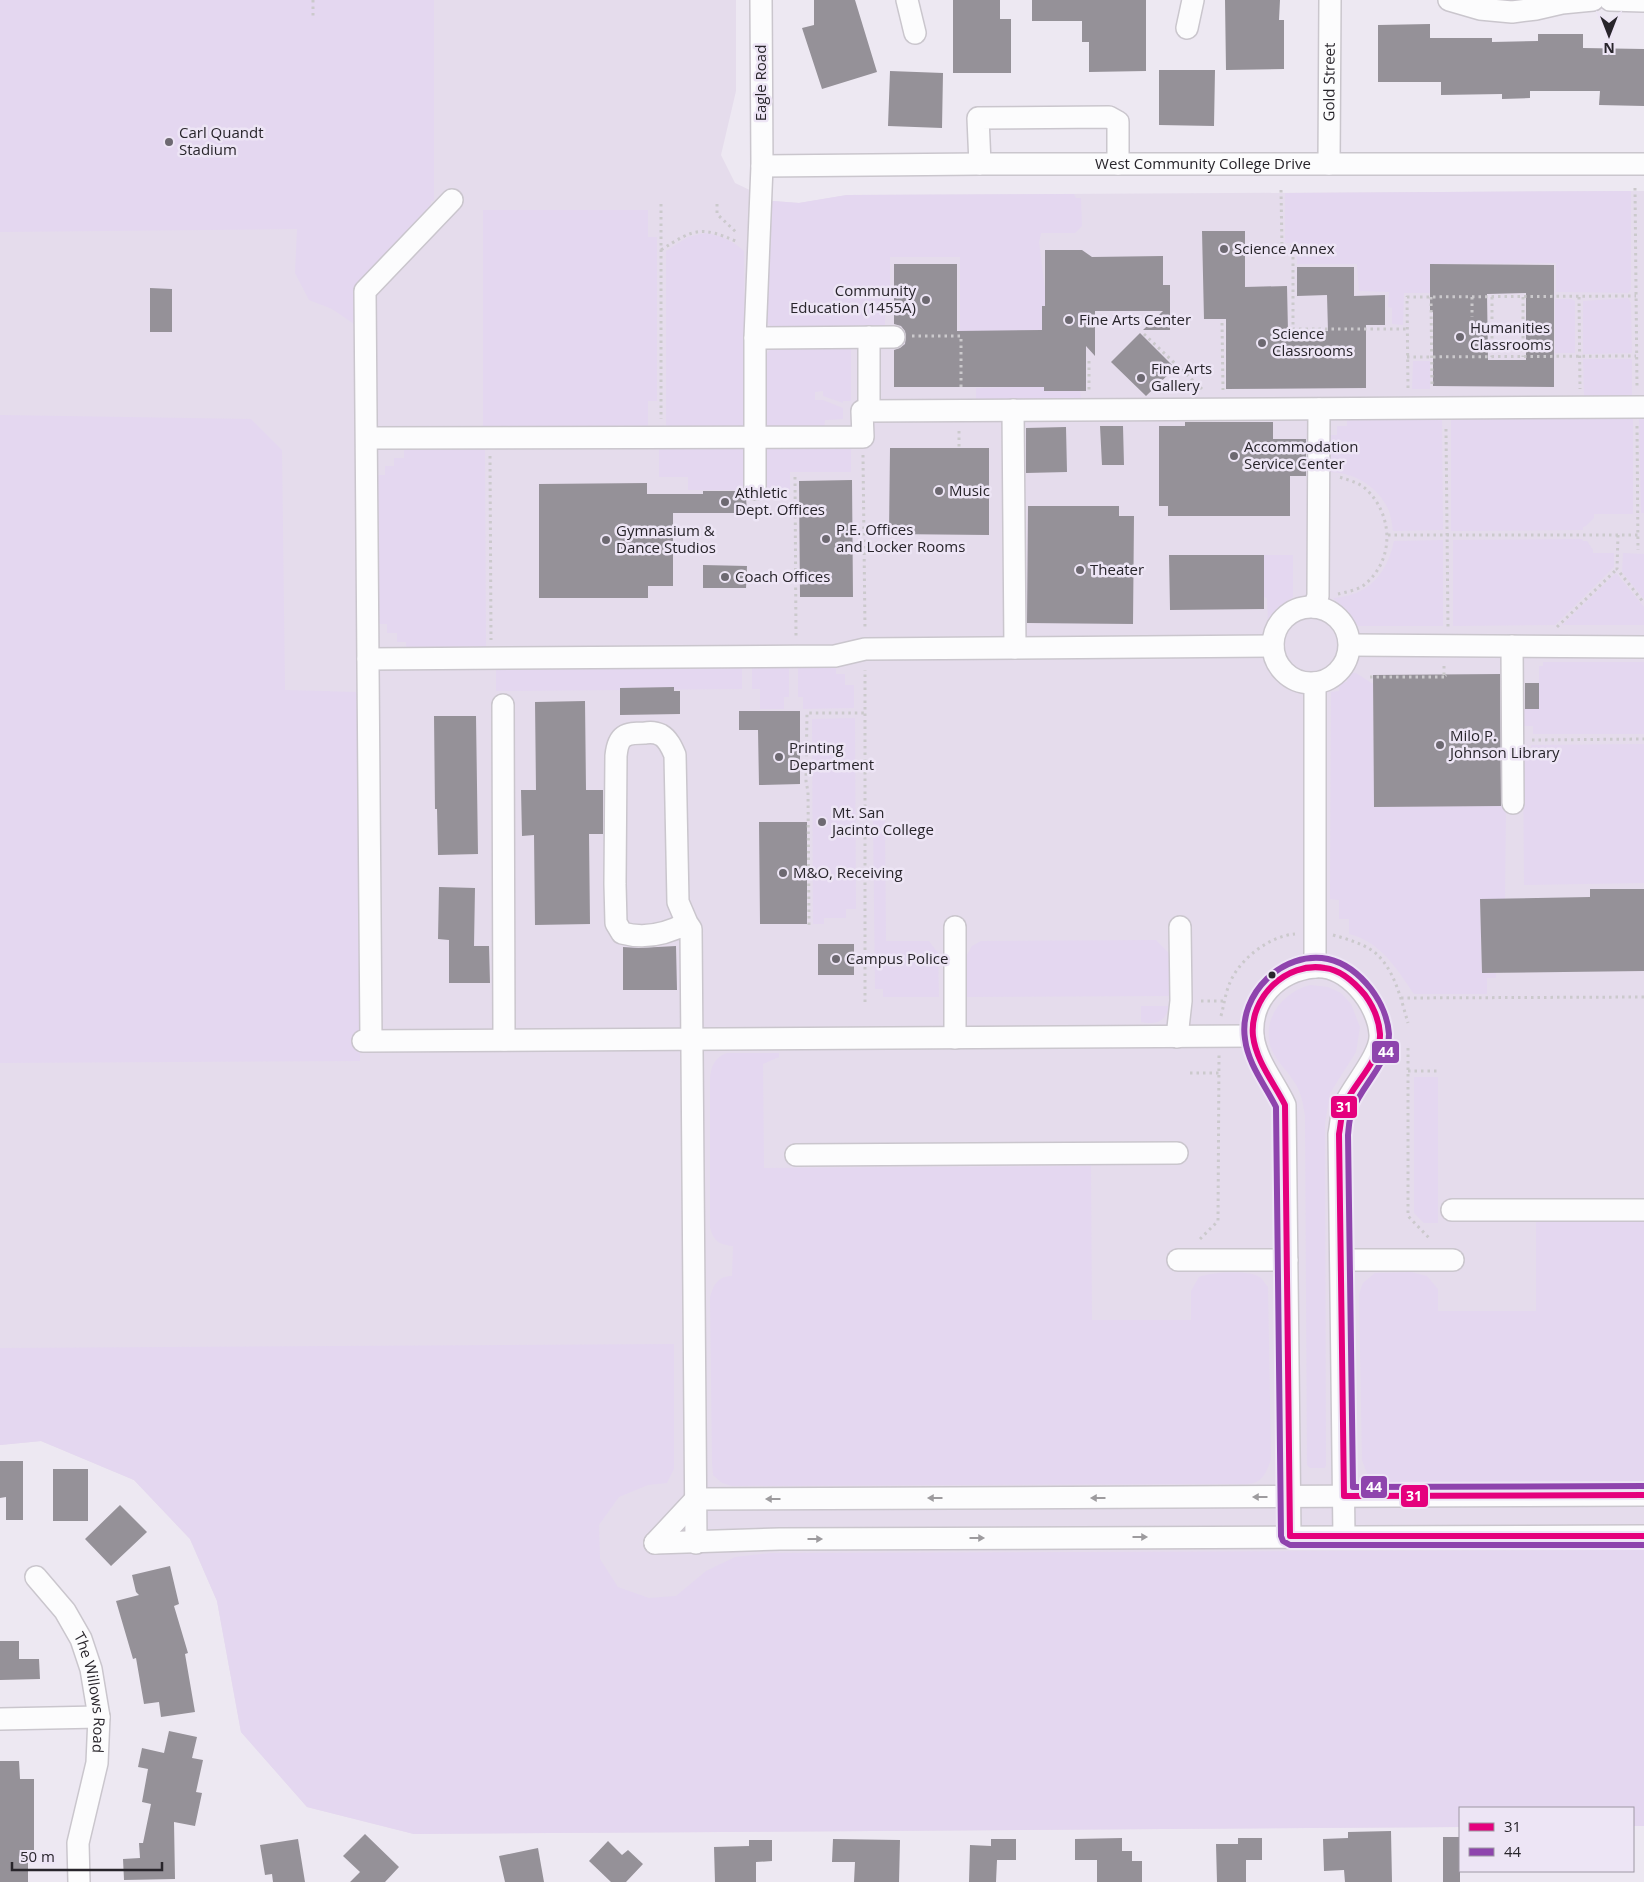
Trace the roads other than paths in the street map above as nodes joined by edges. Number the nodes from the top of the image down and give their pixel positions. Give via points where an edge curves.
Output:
1 (761, 0) edge
2 (907, 0) edge
3 (1193, 0) edge
4 (1330, 0) edge
5 (1449, 0) edge
6 (1593, 0) edge
7 (1610, 0) edge
8 (1643, 1) edge
9 (1186, 28) dead end
10 (915, 32) dead end
11 (980, 164) junction
12 (1118, 164) junction
13 (1329, 164) junction
14 (1644, 164) edge
15 (762, 166) junction
16 (452, 200) dead end
17 (869, 336) junction
18 (894, 336) road end
19 (755, 338) junction
20 (1640, 407) edge
21 (1319, 409) junction
22 (1012, 410) junction
23 (869, 411) junction
24 (366, 438) junction
25 (755, 438) junction
26 (755, 489) dead end
27 (1316, 601) junction
28 (1350, 645) junction
29 (1273, 646) junction
30 (1512, 646) junction
31 (1644, 647) edge
32 (1015, 648) junction
33 (368, 659) junction
34 (1315, 683) junction
35 (503, 705) dead end
36 (1513, 803) dead end
37 (687, 923) junction
38 (955, 927) dead end
39 (1180, 927) dead end
40 (1314, 967) junction
41 (1253, 1036) junction
42 (1176, 1037) junction
43 (955, 1038) junction
44 (692, 1039) junction
45 (504, 1040) junction
46 (1177, 1153) dead end
47 (796, 1155) dead end
48 (1452, 1210) dead end
49 (1644, 1210) edge
50 (1178, 1260) road end
51 (1286, 1260) junction
52 (1341, 1260) junction
53 (1453, 1260) dead end
54 (1644, 1495) edge
55 (1344, 1496) junction
56 (1289, 1497) junction
57 (696, 1499) junction
58 (1290, 1536) junction
59 (1344, 1536) junction
60 (1644, 1536) edge
61 (696, 1543) junction
62 (36, 1577) dead end
63 (99, 1718) junction
64 (0, 1719) edge
65 (79, 1882) edge

1 - 15 street, Eagle Road
2 - 10 street
3 - 9 street
4 - 13 street, Gold Street
5 - 6 street via 1480,9 1512,12
7 - 8 street
11 - 12 street, West Community College Drive
11 - 12 street via 978,118 1109,117 1118,122
11 - 15 street, West Community College Drive
12 - 13 street, West Community College Drive
13 - 14 street, West Community College Drive
15 - 19 street, Eagle Road
16 - 24 street via 365,291
17 - 18 street
17 - 19 street
17 - 23 street
19 - 25 street, Eagle Road
20 - 21 street
21 - 22 street
21 - 27 street
22 - 23 street
22 - 32 street
23 - 25 street via 862,411 863,437
24 - 25 street
24 - 33 street
25 - 26 street, Eagle Road
27 - 28 street via 1343,624
27 - 29 street via 1285,617 1276,630
28 - 30 street
28 - 34 street via 1346,661 1336,675
29 - 32 street
29 - 34 street via 1275,658 1291,678
30 - 31 street
30 - 36 street
32 - 33 street via 866,648 835,656
33 - 45 street via 367,1041
34 - 40 street
35 - 45 street
37 - 37 street via 678,902 675,755 661,735 630,733 620,738 616,756 616,923 622,933 630,935 664,934
37 - 44 street via 692,929
38 - 43 street
39 - 42 street via 1181,1001
40 - 41 street via 1281,977 1272,984 1257,1008
40 - 52 street via 1339,973 1356,985 1374,1009 1381,1036 1376,1052 1344,1106 1340,1134
41 - 42 street
41 - 51 street via 1261,1061 1286,1105
42 - 43 street
43 - 44 street
44 - 45 street
44 - 57 street
46 - 47 street
48 - 49 street
50 - 51 street
51 - 56 street
52 - 53 street
52 - 55 street
54 - 55 street
55 - 56 street
55 - 59 street
56 -> 57 street
56 - 58 street
57 - 61 street
57 - 61 street via 655,1543
58 - 59 street
61 -> 58 street via 780,1539
59 - 60 street
62 - 63 street, The Willows Road via 65,1611 81,1639 91,1669
63 - 64 street
63 - 65 street, The Willows Road via 98,1763 78,1843

